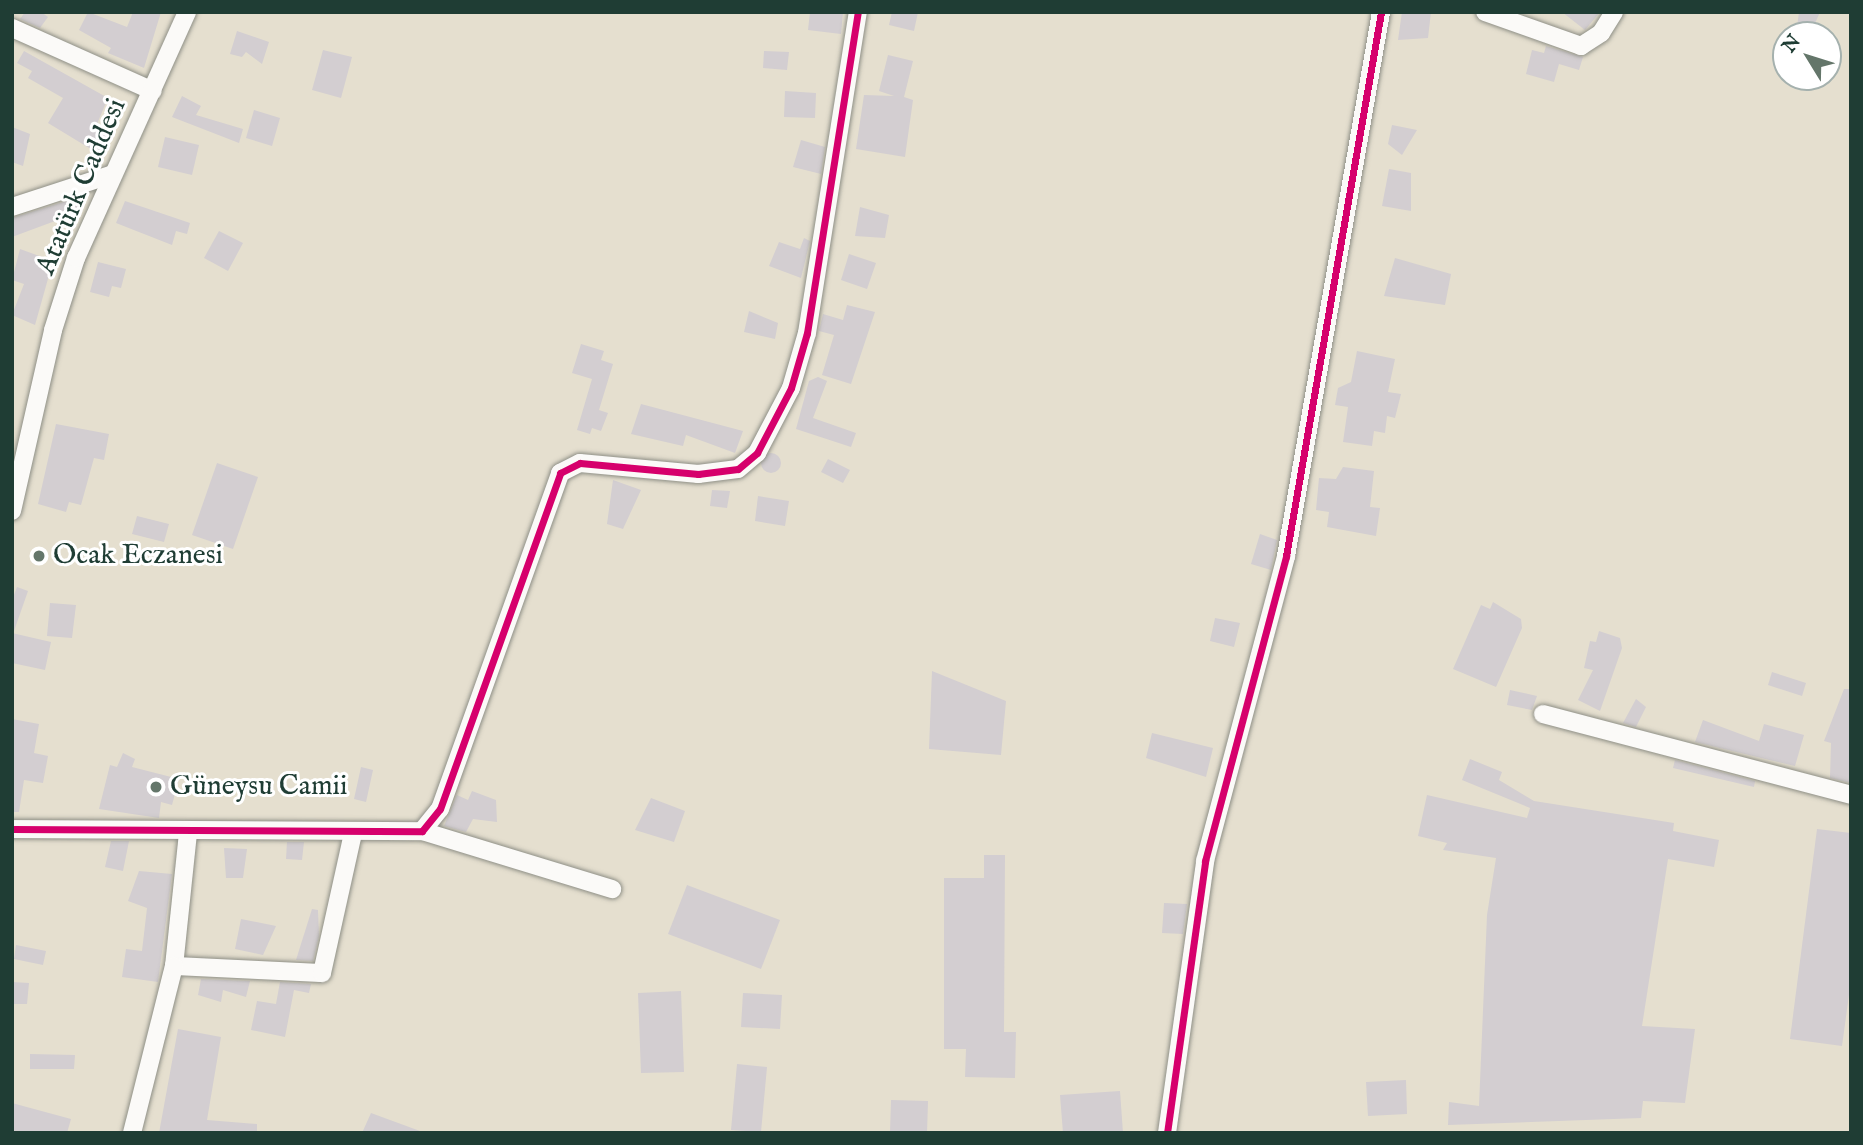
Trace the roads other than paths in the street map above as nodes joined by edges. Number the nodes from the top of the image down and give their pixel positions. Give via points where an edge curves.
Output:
1 (187, 12) edge
2 (858, 12) edge
3 (1381, 12) edge
4 (1485, 12) edge
5 (1614, 12) edge
6 (12, 28) edge
7 (153, 91) junction
8 (110, 175) junction
9 (12, 207) edge
10 (12, 511) edge
11 (1543, 714) dead end
12 (1851, 795) edge
13 (12, 830) edge
14 (422, 831) junction
15 (188, 832) junction
16 (353, 833) junction
17 (612, 889) dead end
18 (174, 966) junction
19 (132, 1133) edge
20 (1167, 1133) edge

1 - 7 street, Atatürk Caddesi
2 - 14 street via 807,332 791,388 757,453 738,469 698,474 580,463 560,473 440,809
3 - 20 street via 1286,556 1205,861
4 - 5 street via 1581,46 1601,33
6 - 7 street
7 - 8 street, Atatürk Caddesi
8 - 9 street
8 - 10 street, Atatürk Caddesi via 53,330
11 - 12 street
13 - 15 street
14 - 16 street
14 - 17 street
15 - 16 street
15 - 18 street
16 - 18 street via 322,972
18 - 19 street

